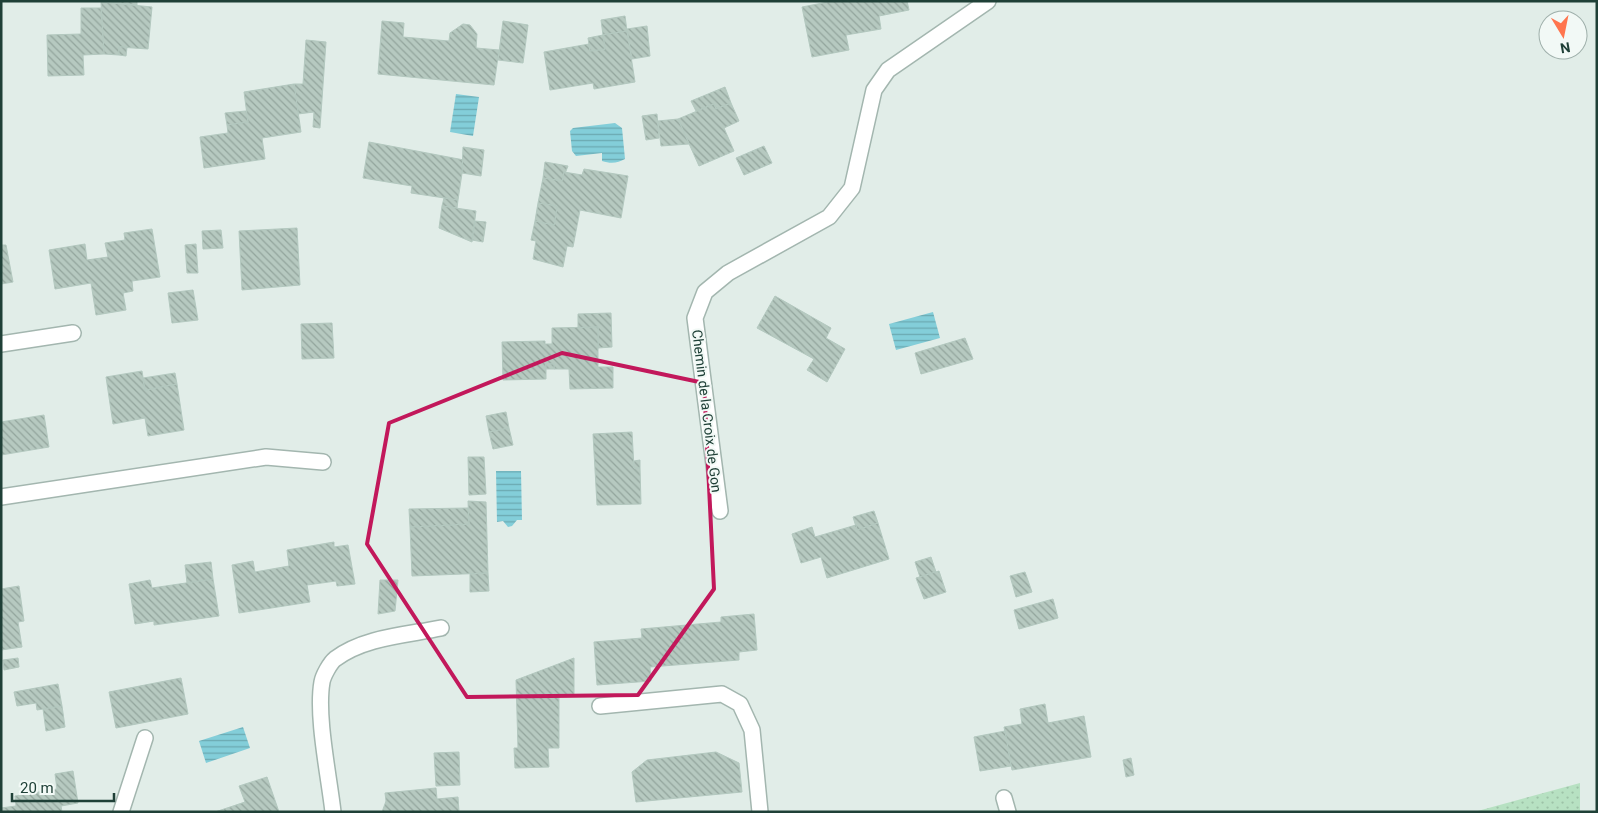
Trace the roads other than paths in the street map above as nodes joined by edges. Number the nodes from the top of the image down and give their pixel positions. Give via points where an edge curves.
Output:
1 (988, 1) edge
2 (73, 333) dead end
3 (1, 344) edge
4 (323, 462) dead end
5 (1, 497) edge
6 (720, 511) dead end
7 (442, 628) dead end
8 (600, 706) dead end
9 (145, 738) dead end
10 (121, 812) edge
11 (333, 812) edge
12 (760, 812) edge

1 - 6 street, Chemin de la Croix de Gon via 888,70 874,90 852,188 829,217 728,273 705,292 695,318
2 - 3 street
4 - 5 street via 266,457
7 - 11 street via 356,648 334,660 322,680 321,713
8 - 12 street via 722,694 740,704 752,730
9 - 10 street

